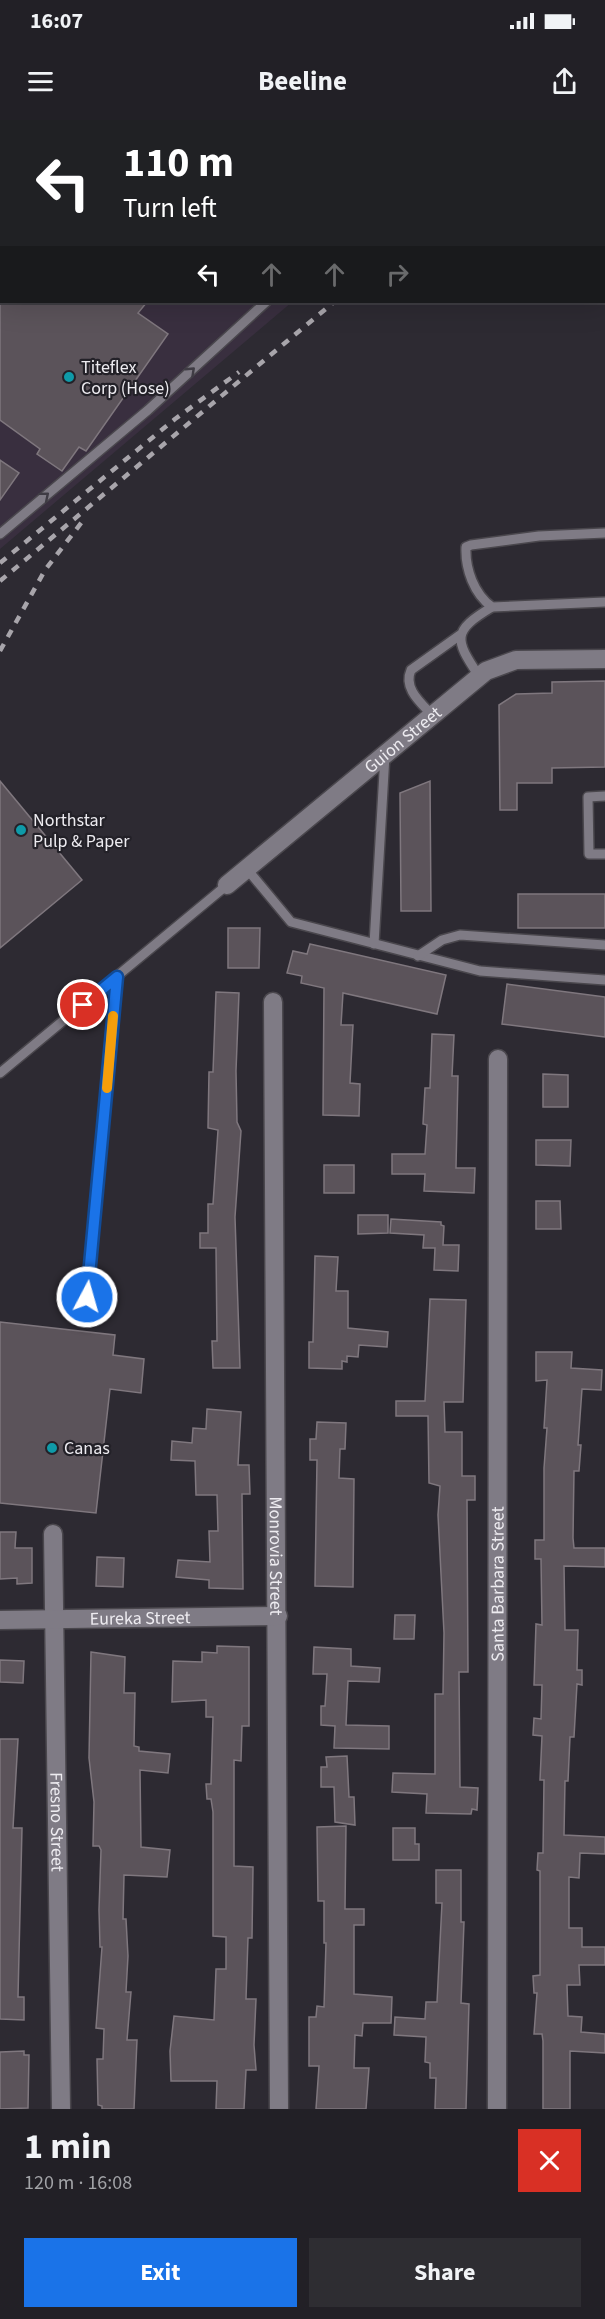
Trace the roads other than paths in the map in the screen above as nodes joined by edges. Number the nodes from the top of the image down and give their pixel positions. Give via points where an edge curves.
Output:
1 (265, 303) edge
2 (605, 533) edge
3 (0, 534) edge
4 (605, 602) edge
5 (492, 607) junction
6 (459, 635) junction
7 (605, 659) edge
8 (479, 676) junction
9 (432, 715) junction
10 (385, 754) junction
11 (605, 796) edge
12 (605, 854) edge
13 (247, 869) junction
14 (227, 885) joint
15 (374, 944) junction
16 (605, 945) edge
17 (418, 956) junction
18 (117, 977) junction
19 (605, 980) edge
20 (273, 1002) dead end
21 (498, 1059) dead end
22 (0, 1073) edge
23 (87, 1297) dead end
24 (53, 1534) dead end
25 (278, 1616) junction
26 (56, 1619) junction
27 (0, 1620) edge
28 (61, 2109) edge
29 (279, 2109) edge
30 (498, 2109) edge

3 -> 1 lane via 148,410
2 - 5 lane via 539,536 466,547 476,592
4 - 5 lane
5 - 6 lane via 473,618
6 - 8 lane via 465,656
6 - 9 lane via 411,670 407,678 412,691
7 - 8 street, Guion Street via 516,660
8 - 9 street, Guion Street
9 - 10 street, Guion Street
10 - 13 street, Guion Street
10 - 15 lane
11 - 12 lane via 588,797 589,854
13 - 14 street, Guion Street
13 - 15 lane via 291,922
14 - 18 lane
15 - 17 lane
16 - 17 lane via 459,935 442,940
17 - 19 lane via 480,971
18 - 22 lane
18 - 23 lane
20 - 25 street, Monrovia Street
21 - 30 street, Santa Barbara Street
24 - 26 street, Fresno Street
25 - 26 street, Eureka Street
25 - 29 street, Monrovia Street
26 - 27 street, Eureka Street
26 - 28 street, Fresno Street

